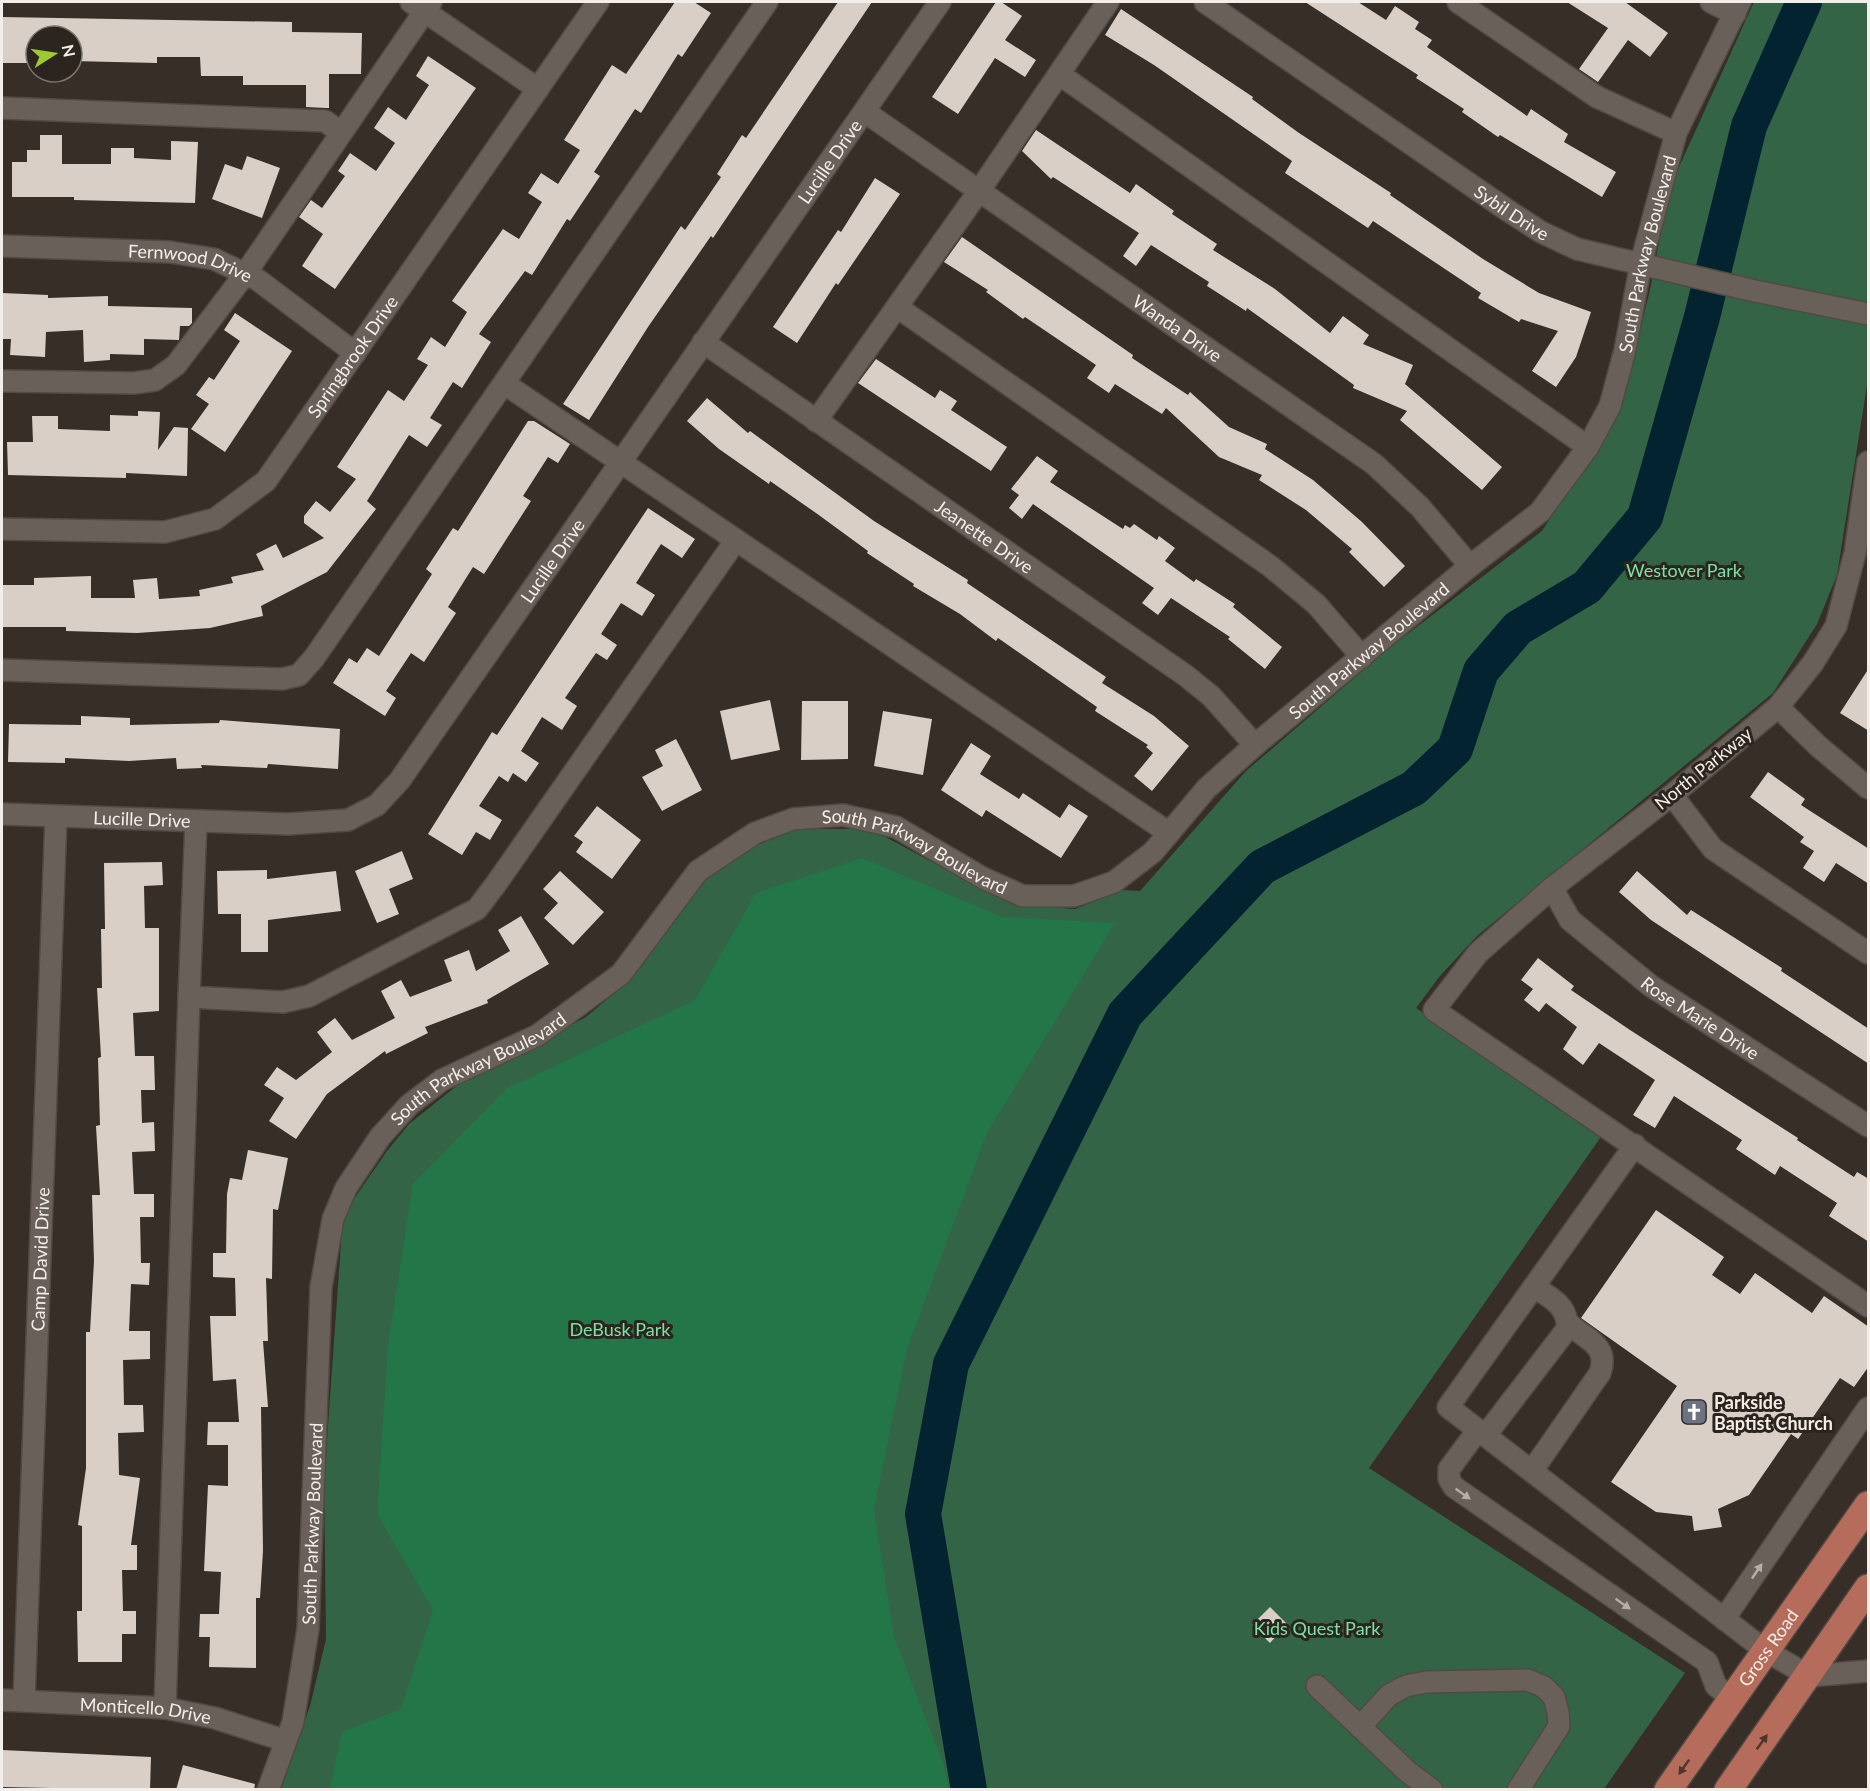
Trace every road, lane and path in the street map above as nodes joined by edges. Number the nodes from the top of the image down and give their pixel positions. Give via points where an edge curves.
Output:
1 (598, 2) edge
2 (767, 2) edge
3 (940, 2) edge
4 (1108, 2) edge
5 (1205, 2) edge
6 (1458, 2) edge
7 (1711, 2) edge
8 (422, 5) edge
9 (1738, 8) edge
10 (1059, 74) junction
11 (538, 89) junction
12 (2, 108) edge
13 (865, 112) junction
14 (341, 133) junction
15 (1676, 133) junction
16 (980, 191) junction
17 (2, 246) edge
18 (1650, 265) junction
19 (245, 274) junction
20 (897, 307) junction
21 (1869, 314) edge
22 (703, 342) junction
23 (355, 353) junction
24 (2, 381) edge
25 (504, 384) junction
26 (816, 421) junction
27 (1588, 447) junction
28 (621, 462) junction
29 (1868, 468) edge
30 (2, 529) edge
31 (736, 540) junction
32 (1470, 566) junction
33 (1362, 657) junction
34 (2, 670) edge
35 (1778, 707) junction
36 (1255, 745) junction
37 (1869, 788) edge
38 (1672, 795) junction
39 (2, 814) edge
40 (56, 816) junction
41 (196, 821) junction
42 (1169, 833) junction
43 (1552, 888) junction
44 (1869, 952) edge
45 (189, 997) junction
46 (1869, 1126) edge
47 (1635, 1145) junction
48 (1534, 1287) junction
49 (1869, 1306) edge
50 (1570, 1325) junction
51 (1869, 1408) edge
52 (1482, 1433) junction
53 (1532, 1471) junction
54 (1869, 1505) edge
55 (1869, 1588) edge
56 (1724, 1619) junction
57 (1766, 1650) junction
58 (1869, 1671) edge
59 (1809, 1676) junction
60 (1317, 1686) dead end
61 (1732, 1698) junction
62 (2, 1700) edge
63 (24, 1701) junction
64 (165, 1708) junction
65 (1360, 1727) junction
66 (286, 1741) junction
67 (268, 1790) edge
68 (1432, 1790) edge
69 (1518, 1790) edge
70 (1668, 1790) edge
71 (1728, 1790) edge

1 - 11 street, Springbrook Drive
2 - 25 street
3 - 13 street, Lucille Drive
4 - 10 street
5 - 18 street, Sybil Drive via 1541,232 1577,249
6 - 15 street via 1597,97
7 - 9 street
8 - 11 street
8 - 14 street
9 - 15 street, South Parkway Boulevard
10 - 16 street
10 - 27 street
11 - 23 street, Springbrook Drive
12 - 14 street via 325,122
13 - 16 street, Wanda Drive
13 - 22 street, Lucille Drive
14 - 19 street
15 - 18 street, South Parkway Boulevard
16 - 20 street
16 - 32 street, Wanda Drive via 1374,464 1420,507
17 - 19 street, Fernwood Drive via 170,252 214,260
18 - 21 street, Sybil Drive
18 - 27 street, South Parkway Boulevard via 1610,406
19 - 23 street, Fernwood Drive
19 - 24 street via 176,364 155,380
20 - 26 street
20 - 33 street via 1270,566 1316,604
22 - 26 street, Jeanette Drive
22 - 28 street, Lucille Drive
23 - 30 street, Springbrook Drive via 266,481 215,519 165,532
25 - 28 street
25 - 34 street via 299,675 282,679
26 - 36 street, Jeanette Drive via 1185,675 1211,696
27 - 32 street, South Parkway Boulevard via 1540,512
28 - 31 street
28 - 41 street, Lucille Drive via 400,780 377,805 348,820 288,824
29 - 35 street, North Parkway via 1855,553 1836,626
31 - 42 street
31 - 45 street via 477,909 309,996 283,1002
32 - 33 street, South Parkway Boulevard
33 - 36 street, South Parkway Boulevard
35 - 37 street
35 - 38 street, North Parkway
36 - 42 street, South Parkway Boulevard via 1207,788
38 - 43 street, North Parkway
38 - 44 street via 1713,849
39 - 40 street, Lucille Drive
40 - 41 street, Lucille Drive
40 - 63 street, Camp David Drive
41 - 45 street
42 - 66 street, South Parkway Boulevard via 1114,882 1074,896 1023,896 983,878 896,827 843,815 793,819 755,833 698,871 621,974 538,1035 442,1080 409,1105 380,1137 346,1188 333,1219 321,1287 308,1629 300,1688
43 - 46 street, Rose Marie Drive via 1570,920 1651,986
43 - 47 street, North Parkway via 1478,953 1434,1010
45 - 64 street
47 - 48 street
47 - 49 street
48 - 50 street via 1560,1304
48 - 52 street via 1448,1407
50 - 52 street
50 - 53 street via 1599,1348 1604,1361 1596,1380
56 -> 51 street
52 - 53 street
52 -> 61 street via 1449,1468 1454,1487 1707,1662 1716,1686
53 - 56 street
54 - 57 main road, Gross Road
55 - 59 main road
56 - 57 street
57 - 59 street
57 - 61 main road, Gross Road
58 - 59 street
71 -> 59 main road
60 - 65 street
61 -> 70 main road, Gross Road
62 - 63 street, Monticello Drive
63 - 64 street, Monticello Drive
64 - 66 street, Monticello Drive via 215,1718
65 - 68 street
65 - 69 street via 1389,1695 1406,1686 1426,1682 1528,1680 1554,1697 1559,1726
66 - 67 street, South Parkway Boulevard

